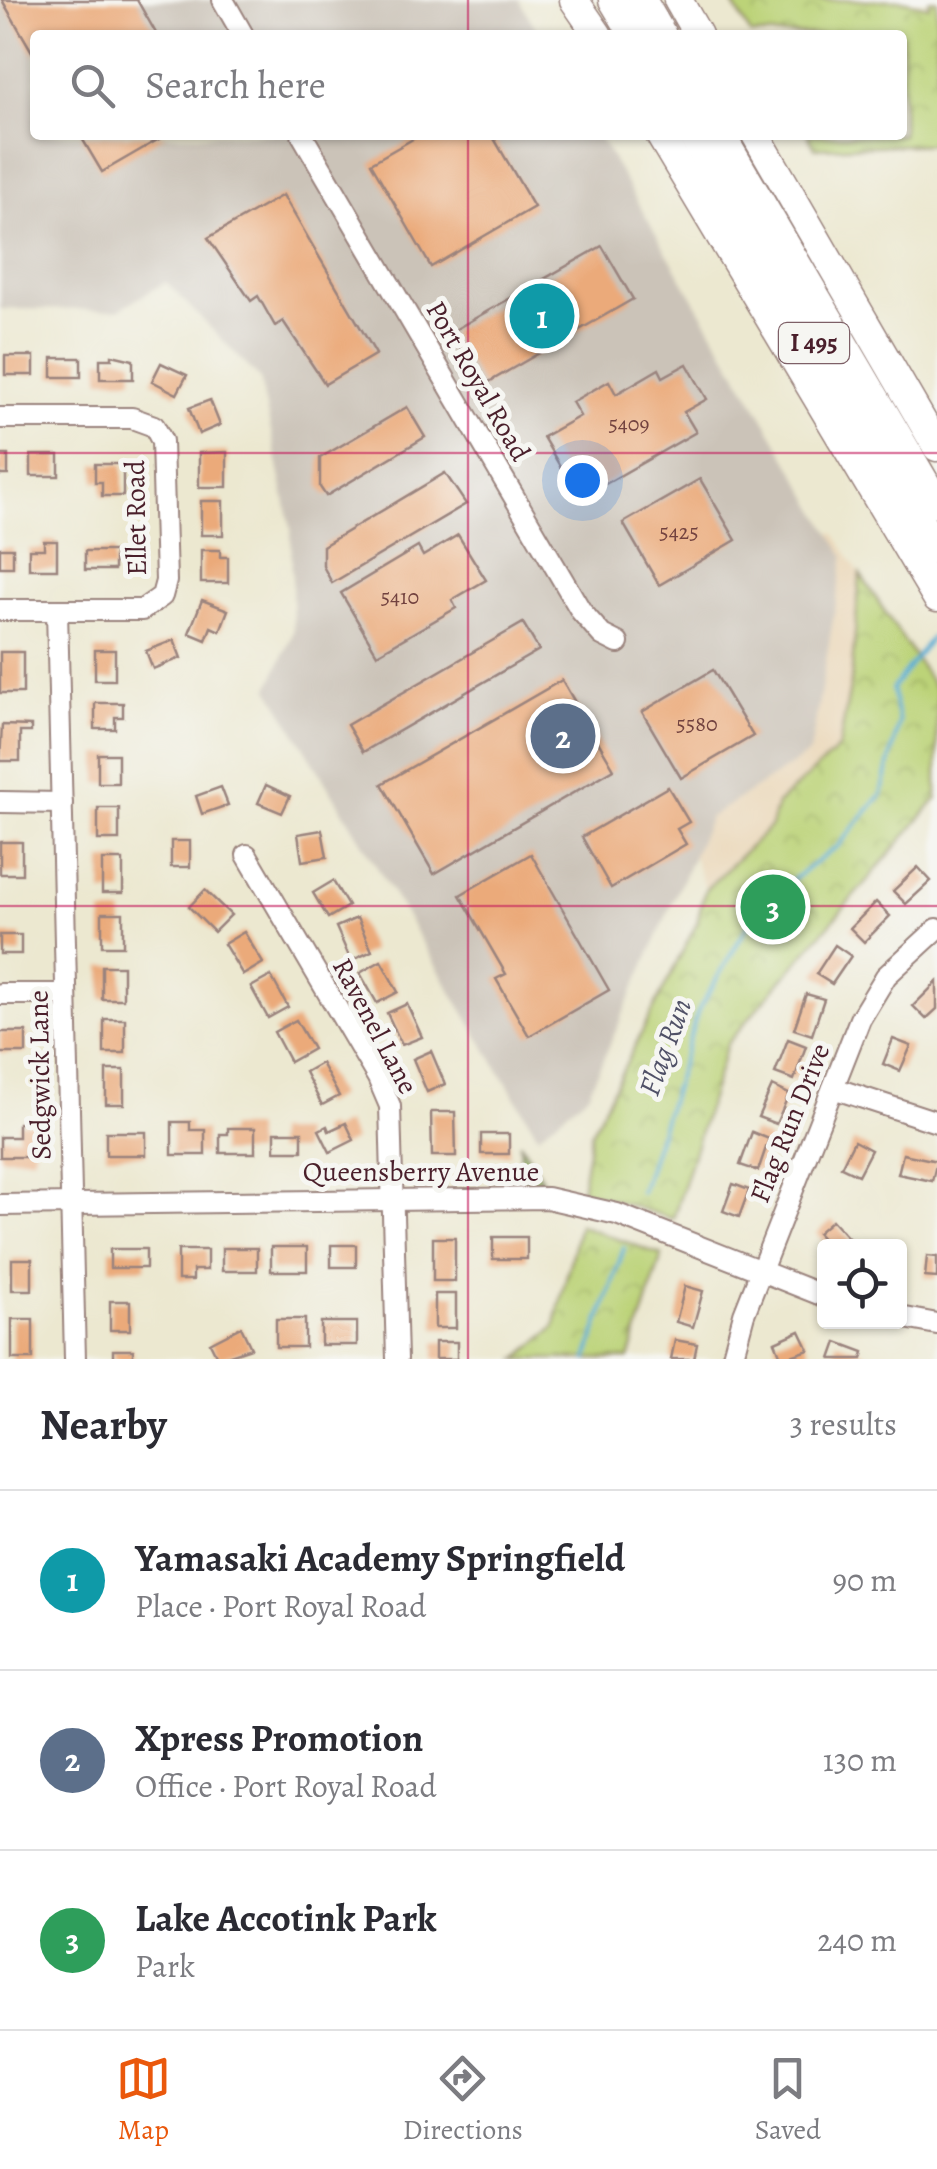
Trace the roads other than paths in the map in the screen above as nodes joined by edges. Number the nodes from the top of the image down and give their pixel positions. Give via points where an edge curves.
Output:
1 (223, 0) edge
2 (578, 0) edge
3 (614, 0) edge
4 (642, 0) edge
5 (678, 0) edge
6 (696, 0) edge
7 (241, 30) edge
8 (597, 30) edge
9 (631, 30) edge
10 (659, 30) edge
11 (695, 30) edge
12 (710, 30) edge
13 (305, 140) edge
14 (663, 140) edge
15 (695, 140) edge
16 (724, 140) edge
17 (760, 142) edge
18 (0, 418) edge
19 (937, 447) edge
20 (937, 503) edge
21 (937, 550) edge
22 (937, 598) edge
23 (0, 610) edge
24 (57, 610) junction
25 (618, 642) dead end
26 (0, 802) edge
27 (62, 803) junction
28 (247, 855) dead end
29 (937, 929) edge
30 (0, 994) edge
31 (66, 994) junction
32 (833, 1088) junction
33 (937, 1122) edge
34 (395, 1198) junction
35 (71, 1204) junction
36 (0, 1205) edge
37 (760, 1271) junction
38 (817, 1293) edge
39 (907, 1318) edge
40 (937, 1324) edge
41 (74, 1359) edge
42 (398, 1359) edge
43 (732, 1359) edge

1 - 7 street
2 - 8 highway
3 - 9 highway
4 - 10 highway
5 - 11 highway
6 - 12 highway
13 - 25 street, Port Royal Road via 580,611
14 - 22 highway, I 495
15 - 21 highway, I 495
16 - 20 highway, I 495
17 - 19 highway, I 495
18 - 24 street, Ellet Road via 132,418 149,422 160,435 162,596 142,610
23 - 24 street
24 - 27 street, Sedgwick Lane
26 - 27 street
27 - 31 street, Sedgwick Lane
28 - 34 street, Ravenel Lane via 384,1091 394,1125
29 - 32 street, Flag Run Drive via 877,989
30 - 31 street
31 - 35 street, Sedgwick Lane
32 - 33 street
32 - 37 street, Flag Run Drive
34 - 35 street, Queensberry Avenue
34 - 37 street, Queensberry Avenue via 574,1202
34 - 42 street, Ravenel Lane
35 - 36 street, Queensberry Avenue
35 - 41 street, Sedgwick Lane
37 - 38 street, Queensberry Avenue
37 - 43 street, Flag Run Drive
39 - 40 street

